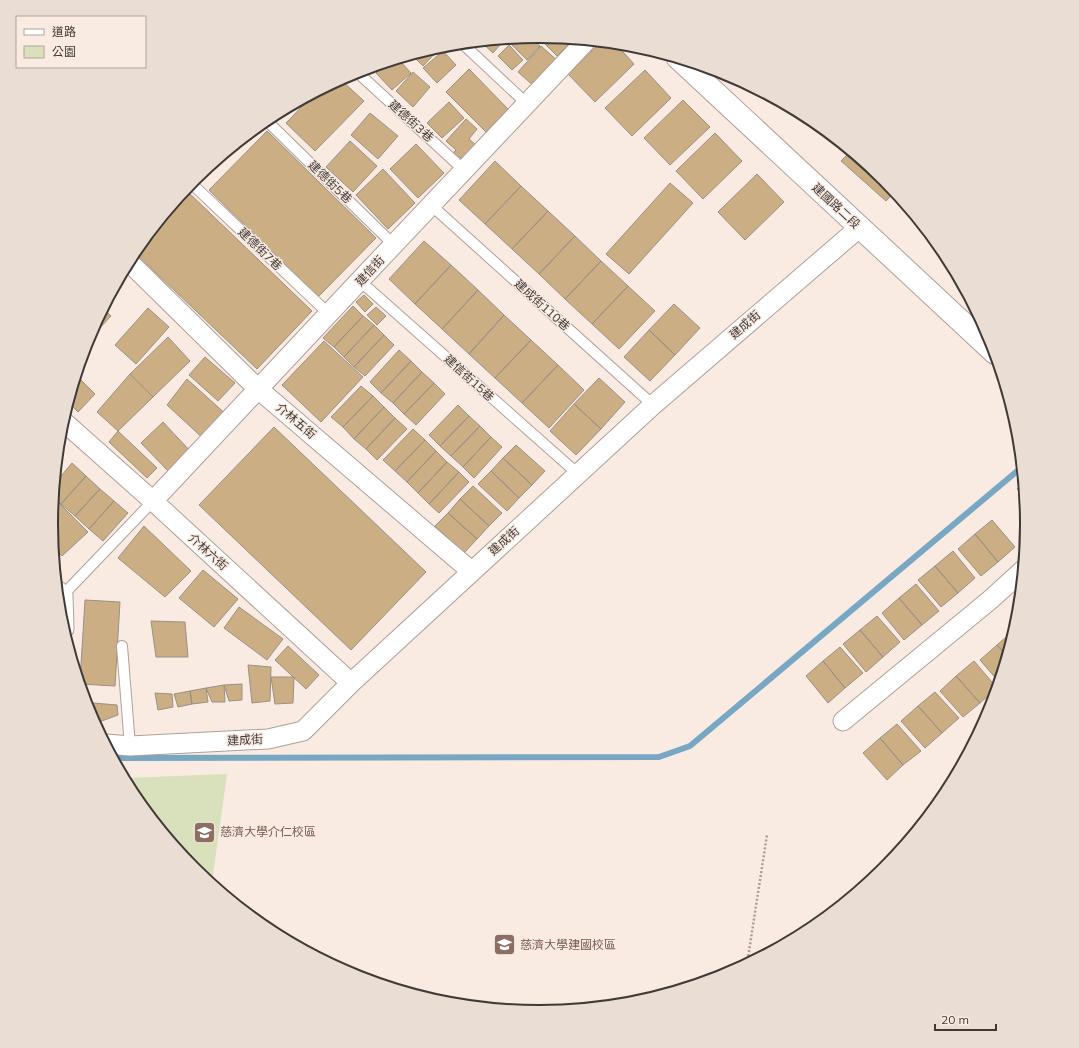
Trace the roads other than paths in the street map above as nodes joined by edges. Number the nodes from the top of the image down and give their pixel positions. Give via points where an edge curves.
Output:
1 (582, 45) edge
2 (468, 48) edge
3 (688, 67) edge
4 (363, 77) edge
5 (526, 104) junction
6 (271, 125) edge
7 (464, 170) junction
8 (196, 188) edge
9 (431, 206) junction
10 (860, 227) junction
11 (394, 244) junction
12 (134, 267) edge
13 (360, 281) junction
14 (329, 314) junction
15 (986, 344) edge
16 (257, 388) junction
17 (653, 405) junction
18 (69, 426) edge
19 (578, 474) junction
20 (152, 501) junction
21 (471, 571) junction
22 (1017, 575) edge
23 (64, 590) edge
24 (122, 646) dead end
25 (351, 683) junction
26 (843, 721) dead end
27 (112, 745) edge
28 (130, 746) junction

1 - 5 street, 建信街
2 - 5 lane
3 - 10 street, 建國路二段
4 - 7 lane, 建德街3巷
5 - 7 street, 建信街
6 - 11 lane, 建德街5巷
7 - 9 street, 建信街
8 - 14 lane, 建德街7巷
9 - 11 street, 建信街
9 - 17 lane, 建成街110巷
10 - 15 street, 建國路二段
10 - 17 street, 建成街
11 - 13 street, 建信街
12 - 16 street, 介林五街
13 - 14 street, 建信街
13 - 19 lane, 建信街15巷
14 - 16 street, 建信街
16 - 20 street, 建信街
16 - 21 street, 介林五街
17 - 19 street, 建成街
18 - 20 street, 介林六街
19 - 21 street, 建成街
20 - 23 lane
20 - 25 street, 介林六街
21 - 25 street, 建成街
22 - 26 street
24 - 28 lane
25 - 28 street, 建成街 via 303,732 268,739
27 - 28 street, 建成街

